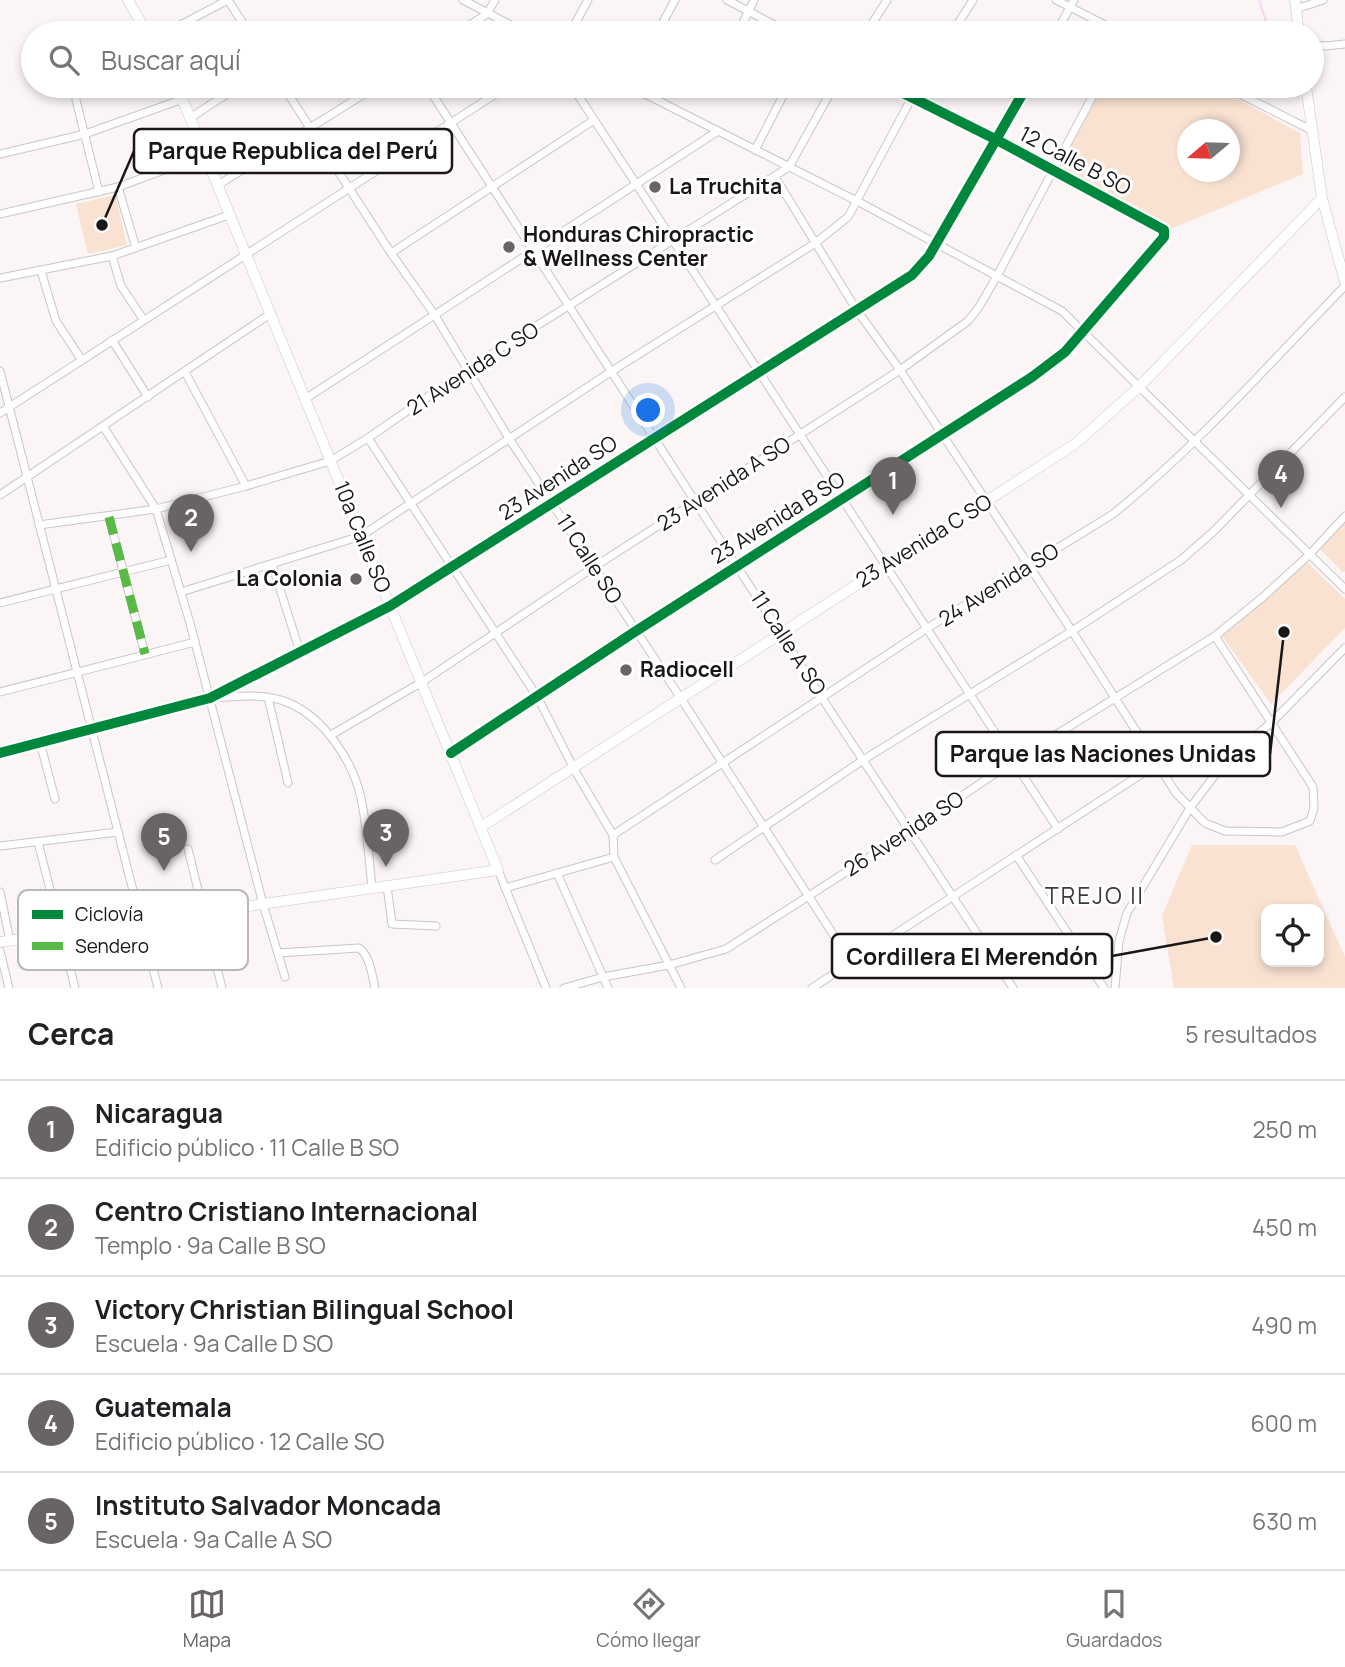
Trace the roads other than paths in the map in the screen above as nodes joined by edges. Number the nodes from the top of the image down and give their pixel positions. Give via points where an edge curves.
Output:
1 (128, 0) edge
2 (228, 0) edge
3 (463, 0) edge
4 (495, 0) edge
5 (588, 0) edge
6 (675, 0) edge
7 (727, 0) edge
8 (754, 0) edge
9 (886, 0) edge
10 (973, 0) edge
11 (1056, 0) edge
12 (1323, 0) edge
13 (1072, 4) edge
14 (1295, 4) edge
15 (749, 11) junction
16 (487, 13) junction
17 (141, 21) edge
18 (188, 21) edge
19 (241, 21) edge
20 (475, 21) edge
21 (503, 21) edge
22 (577, 21) edge
23 (664, 21) edge
24 (744, 21) edge
25 (768, 21) edge
26 (873, 21) edge
27 (959, 21) edge
28 (1063, 21) edge
29 (1101, 21) edge
30 (1345, 44) edge
31 (1324, 46) edge
32 (76, 98) edge
33 (221, 98) edge
34 (291, 98) edge
35 (359, 98) edge
36 (435, 98) edge
37 (490, 98) edge
38 (580, 98) edge
39 (653, 98) edge
40 (782, 98) edge
41 (827, 98) edge
42 (910, 98) edge
43 (913, 98) edge
44 (1020, 98) edge
45 (1091, 98) edge
46 (1248, 98) edge
47 (1307, 98) edge
48 (183, 99) joint
49 (190, 118) junction
50 (594, 120) junction
51 (452, 123) junction
52 (311, 129) junction
53 (1311, 130) junction
54 (718, 131) junction
55 (85, 134) junction
56 (997, 141) junction
57 (755, 150) junction
58 (0, 154) edge
59 (205, 155) junction
60 (789, 167) junction
61 (1052, 170) junction
62 (775, 177) junction
63 (635, 183) junction
64 (493, 185) junction
65 (218, 186) junction
66 (118, 187) junction
67 (351, 188) junction
68 (99, 192) junction
69 (1322, 198) junction
70 (857, 201) junction
71 (0, 214) edge
72 (229, 215) junction
73 (1165, 234) joint
74 (673, 240) junction
75 (814, 244) junction
76 (935, 244) junction
77 (136, 248) junction
78 (533, 250) junction
79 (391, 253) junction
80 (245, 254) junction
81 (112, 256) junction
82 (41, 271) junction
83 (997, 276) junction
84 (0, 278) edge
85 (1345, 284) edge
86 (716, 306) junction
87 (569, 307) junction
88 (856, 309) junction
89 (270, 314) junction
90 (434, 314) junction
91 (143, 319) junction
92 (1083, 331) junction
93 (112, 340) junction
94 (81, 359) junction
95 (468, 369) junction
96 (900, 370) junction
97 (0, 371) edge
98 (612, 371) junction
99 (758, 371) junction
100 (185, 372) junction
101 (1139, 387) junction
102 (148, 397) junction
103 (1345, 397) edge
104 (305, 399) junction
105 (9, 407) junction
106 (0, 413) edge
107 (103, 426) junction
108 (800, 434) junction
109 (943, 435) junction
110 (654, 438) junction
111 (368, 439) junction
112 (510, 440) junction
113 (1194, 440) junction
114 (331, 461) junction
115 (27, 477) junction
116 (246, 486) junction
117 (0, 495) edge
118 (1249, 495) junction
119 (843, 500) junction
120 (411, 502) junction
121 (696, 502) junction
122 (986, 502) junction
123 (552, 504) junction
124 (156, 509) junction
125 (1345, 516) edge
126 (109, 517) junction
127 (40, 525) junction
128 (361, 536) junction
129 (1310, 554) junction
130 (171, 559) junction
131 (272, 564) junction
132 (885, 565) junction
133 (738, 566) junction
134 (1029, 566) junction
135 (594, 567) junction
136 (453, 568) junction
137 (123, 572) junction
138 (1345, 589) edge
139 (56, 590) junction
140 (181, 592) junction
141 (0, 603) edge
142 (390, 606) junction
143 (926, 629) junction
144 (636, 631) junction
145 (1072, 631) junction
146 (496, 632) junction
147 (782, 633) junction
148 (1214, 636) junction
149 (195, 642) junction
150 (1345, 648) edge
151 (300, 652) junction
152 (145, 654) junction
153 (77, 671) junction
154 (422, 682) junction
155 (0, 692) edge
156 (970, 695) junction
157 (680, 697) junction
158 (1115, 697) junction
159 (210, 698) junction
160 (268, 698) junction
161 (538, 698) junction
162 (822, 698) junction
163 (1272, 722) junction
164 (92, 729) junction
165 (331, 735) junction
166 (40, 742) junction
167 (0, 753) edge
168 (451, 753) junction
169 (863, 760) junction
170 (1012, 762) junction
171 (722, 763) junction
172 (1157, 764) junction
173 (574, 769) junction
174 (288, 783) dead end
175 (55, 799) dead end
176 (1190, 808) junction
177 (763, 827) junction
178 (481, 828) junction
179 (1058, 829) junction
180 (910, 831) junction
181 (118, 832) junction
182 (613, 835) junction
183 (38, 842) junction
184 (0, 846) edge
185 (188, 849) dead end
186 (1016, 855) junction
187 (614, 857) junction
188 (715, 860) dead end
189 (498, 870) junction
190 (557, 873) junction
191 (387, 886) junction
192 (372, 888) junction
193 (505, 888) junction
194 (50, 890) edge
195 (133, 890) edge
196 (198, 890) edge
197 (0, 892) edge
198 (809, 895) junction
199 (954, 898) junction
200 (263, 904) junction
201 (248, 906) edge
202 (436, 926) dead end
203 (5, 942) edge
204 (0, 951) edge
205 (278, 953) junction
206 (851, 962) junction
207 (669, 965) junction
208 (70, 970) edge
209 (153, 970) edge
210 (217, 970) edge
211 (285, 977) dead end
212 (603, 977) junction
213 (9, 988) edge
214 (75, 988) edge
215 (158, 988) edge
216 (222, 988) edge
217 (375, 988) edge
218 (546, 988) edge
219 (564, 988) edge
220 (608, 988) edge
221 (681, 988) edge
222 (812, 988) edge
223 (1013, 988) edge
224 (1104, 988) edge
225 (1115, 988) edge

1 - 17 street
2 - 18 street
2 - 19 street
3 - 16 street
4 - 16 street
5 - 22 street
6 - 23 street
7 - 15 street
8 - 15 street
9 - 26 street
10 - 27 street
11 - 13 street
12 - 14 street
13 - 28 street
13 - 29 street
15 - 24 street
15 - 25 street
16 - 20 street
16 - 21 street
30 - 31 street
32 - 55 street
33 - 49 street
34 - 52 street, 11 Calle SO
35 - 52 street
36 - 51 street, 11 Calle A SO
37 - 51 street
38 - 50 street
39 - 54 street
40 - 57 street
41 - 60 street, 21 Avenida C SO
42 - 70 street
43 - 56 street, 12 Calle B SO
44 - 56 street, 23 Avenida SO
45 - 61 street
46 - 53 street
47 - 53 street
48 - 49 street, 10a Calle SO
48 - 55 street
49 - 59 street, 10a Calle SO
50 - 63 street
50 - 64 street
51 - 64 street, 11 Calle A SO
51 - 67 street
52 - 65 street
52 - 67 street, 11 Calle SO
53 - 69 street
54 - 57 street
54 - 63 street
55 - 58 street
55 - 68 street
56 - 61 street, 12 Calle B SO
56 - 76 street, 23 Avenida SO
57 - 60 street
59 - 65 street, 10a Calle SO
59 - 66 street
60 - 62 street, 21 Avenida C SO
60 - 70 street
61 - 73 street, 12 Calle B SO
61 - 83 street, 23 Avenida A SO
62 - 74 street, 21 Avenida C SO
62 - 75 street
63 - 74 street
63 - 78 street
64 - 78 street, 11 Calle A SO
64 - 79 street
65 - 72 street, 10a Calle SO
66 - 68 street
66 - 77 street
67 - 79 street, 11 Calle SO
67 - 80 street
68 - 71 street
69 - 85 street
69 - 101 street, 23 Avenida C SO
70 - 75 street via 848,218
70 - 76 street
72 - 77 street
72 - 80 street, 10a Calle SO
73 - 92 street, 23 Avenida B SO
74 - 86 street
74 - 87 street, 21 Avenida C SO
75 - 86 street
75 - 88 street
76 - 83 street
76 - 88 street, 23 Avenida SO via 912,275
77 - 81 street
78 - 87 street, 11 Calle A SO
78 - 90 street
79 - 90 street, 11 Calle SO
80 - 89 street, 10a Calle SO
80 - 91 street
81 - 82 street
81 - 91 street via 121,286
82 - 84 street
82 - 94 street via 56,321
83 - 92 street via 1062,311
83 - 96 street, 23 Avenida A SO via 968,321
85 - 113 street, 24 Avenida SO
86 - 98 street
86 - 99 street
87 - 95 street, 21 Avenida C SO
87 - 98 street, 11 Calle A SO
88 - 96 street
88 - 99 street, 23 Avenida SO
89 - 100 street
89 - 104 street, 10a Calle SO
90 - 95 street, 11 Calle SO
90 - 104 street
91 - 93 street
92 - 101 street
92 - 109 street, 23 Avenida B SO via 1065,352 1032,377
93 - 94 street
93 - 102 street
94 - 105 street
95 - 111 street, 21 Avenida C SO
95 - 112 street, 11 Calle SO
96 - 108 street, 23 Avenida A SO
96 - 109 street
97 - 105 street
98 - 110 street, 11 Calle A SO
98 - 112 street
99 - 108 street
99 - 110 street, 23 Avenida SO
100 - 102 street
100 - 116 street
101 - 113 street
101 - 122 street, 23 Avenida C SO via 1075,444
102 - 107 street
103 - 118 street
104 - 114 street, 10a Calle SO
105 - 106 street
105 - 115 street
107 - 115 street
107 - 124 street
108 - 119 street
108 - 121 street, 23 Avenida A SO
109 - 119 street, 23 Avenida B SO
109 - 122 street
110 - 121 street, 11 Calle A SO
110 - 123 street, 23 Avenida SO
111 - 114 street, 21 Avenida C SO
111 - 120 street
112 - 120 street
112 - 123 street, 11 Calle SO
113 - 118 street
113 - 134 street, 24 Avenida SO via 1113,514
114 - 116 street, 21 Avenida C SO
114 - 128 street, 10a Calle SO
115 - 117 street
115 - 127 street
116 - 124 street, 21 Avenida C SO
118 - 129 street
118 - 145 street via 1181,560
119 - 132 street
119 - 133 street, 23 Avenida B SO
120 - 128 street
120 - 136 street
121 - 133 street, 11 Calle A SO
121 - 135 street, 23 Avenida A SO
122 - 132 street, 23 Avenida C SO
122 - 134 street
123 - 135 street, 11 Calle SO
123 - 136 street, 23 Avenida SO
124 - 126 street, 21 Avenida C SO
124 - 130 street
125 - 129 street, 26 Avenida SO
126 - 127 street, 21 Avenida C SO
126 - 137 street
127 - 139 street
128 - 131 street
128 - 142 street, 10a Calle SO
129 - 138 street
129 - 148 street, 26 Avenida SO
130 - 137 street
130 - 140 street
131 - 140 street
131 - 151 street
132 - 143 street
132 - 147 street, 23 Avenida C SO
133 - 144 street, 23 Avenida B SO
133 - 147 street, 11 Calle A SO
134 - 143 street, 24 Avenida SO
134 - 145 street
135 - 144 street, 11 Calle SO
135 - 146 street, 23 Avenida A SO
136 - 142 street, 23 Avenida SO
136 - 146 street
137 - 139 street
137 - 152 street
139 - 141 street
139 - 153 street
140 - 149 street
142 - 151 street, 23 Avenida SO
142 - 154 street, 10a Calle SO
143 - 156 street
143 - 162 street, 24 Avenida SO
144 - 157 street, 11 Calle SO
144 - 161 street, 23 Avenida B SO
145 - 156 street
145 - 158 street
146 - 154 street, 23 Avenida A SO
146 - 161 street
147 - 157 street, 23 Avenida C SO
147 - 162 street, 11 Calle A SO
148 - 158 street, 26 Avenida SO
148 - 163 street
149 - 152 street
149 - 159 street
150 - 163 street
151 - 159 street, 23 Avenida SO
152 - 153 street
153 - 155 street
153 - 164 street
154 - 165 street, 23 Avenida A SO
154 - 168 street, 10a Calle SO
156 - 169 street
156 - 170 street
157 - 171 street, 11 Calle SO
157 - 173 street, 23 Avenida C SO
158 - 170 street, 26 Avenida SO
158 - 172 street
159 - 160 street
159 - 164 street, 23 Avenida SO
159 - 200 street
160 - 165 street via 299,708
160 - 174 street
161 - 168 street, 23 Avenida B SO
161 - 173 street
162 - 169 street, 11 Calle A SO
162 - 171 street, 24 Avenida SO
163 - 176 street via 1224,763
163 - 176 street via 1313,787 1310,821 1282,832 1225,831 1205,823
164 - 166 street, 23 Avenida SO
164 - 181 street
165 - 192 street via 361,795
166 - 167 street, 23 Avenida SO
166 - 175 street
168 - 178 street, 10a Calle SO
169 - 177 street
169 - 180 street, 11 Calle A SO
170 - 179 street
170 - 180 street, 26 Avenida SO
171 - 177 street, 11 Calle SO
171 - 182 street, 24 Avenida SO
172 - 176 street
172 - 179 street
173 - 178 street, 23 Avenida C SO
173 - 182 street
176 - 225 street via 1127,914 1119,941
177 - 188 street
177 - 198 street, 11 Calle SO
178 - 189 street, 10a Calle SO
179 - 186 street
180 - 198 street, 26 Avenida SO
180 - 199 street, 11 Calle A SO
181 - 183 street
181 - 195 street
182 - 187 street
183 - 184 street
183 - 194 street
185 - 196 street
186 - 199 street
186 - 224 street
187 - 190 street
187 - 207 street
189 - 191 street
189 - 193 street, 10a Calle SO
190 - 193 street
190 - 212 street
191 - 192 street
191 - 202 street via 392,924
192 - 200 street
193 - 218 street, 10a Calle SO
197 - 203 street
198 - 206 street, 11 Calle SO
198 - 207 street, 26 Avenida SO via 726,949
199 - 206 street
199 - 223 street, 11 Calle A SO
200 - 201 street
200 - 205 street
204 - 213 street
205 - 211 street
205 - 217 street via 359,948
206 - 222 street
207 - 212 street, 26 Avenida SO
207 - 221 street
208 - 214 street
209 - 215 street
210 - 216 street
212 - 219 street, 26 Avenida SO
212 - 220 street

